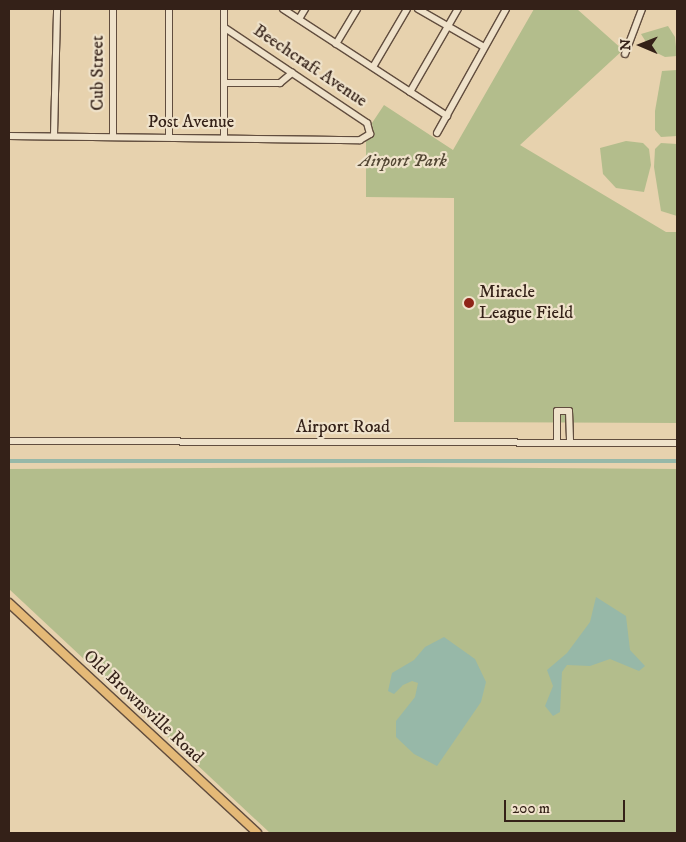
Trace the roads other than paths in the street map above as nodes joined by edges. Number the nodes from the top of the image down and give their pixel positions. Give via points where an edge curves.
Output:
1 (57, 9) edge
2 (113, 9) edge
3 (169, 9) edge
4 (224, 9) edge
5 (283, 9) edge
6 (305, 9) edge
7 (357, 9) edge
8 (407, 9) edge
9 (418, 9) edge
10 (458, 9) edge
11 (506, 9) edge
12 (642, 9) edge
13 (299, 19) junction
14 (448, 26) junction
15 (225, 28) junction
16 (237, 35) junction
17 (225, 40) junction
18 (336, 44) junction
19 (484, 47) junction
20 (626, 54) dead end
21 (373, 67) junction
22 (292, 73) junction
23 (225, 83) junction
24 (410, 92) junction
25 (447, 116) junction
26 (437, 133) dead end
27 (370, 134) joint
28 (54, 135) junction
29 (9, 136) edge
30 (113, 136) junction
31 (168, 137) junction
32 (224, 137) junction
33 (9, 441) edge
34 (557, 443) junction
35 (570, 443) junction
36 (677, 443) edge
37 (9, 603) edge
38 (257, 833) edge

1 - 28 street
2 - 30 street, Cub Street
3 - 31 street
4 - 15 street
5 - 13 street
6 - 13 street
7 - 18 street
8 - 21 street
9 - 14 street
10 - 14 street
11 - 19 street
12 - 20 street
13 - 18 street
14 - 19 street
14 - 24 street
15 - 16 street, Beechcraft Avenue
15 - 17 street
16 - 17 street
16 - 22 street, Beechcraft Avenue
17 - 23 street
18 - 21 street
19 - 25 street
21 - 24 street
22 - 23 street via 280,83
22 - 27 street, Beechcraft Avenue via 367,123
23 - 32 street
24 - 25 street
25 - 26 street
27 - 32 street, Post Avenue via 360,140
28 - 29 street, Post Avenue
28 - 30 street, Post Avenue
30 - 31 street, Post Avenue
31 - 32 street, Post Avenue
33 - 34 street, Airport Road
34 - 35 street, Airport Road
34 - 35 street via 557,411 570,411
35 - 36 street, Airport Road
37 - 38 main road, Old Brownsville Road

